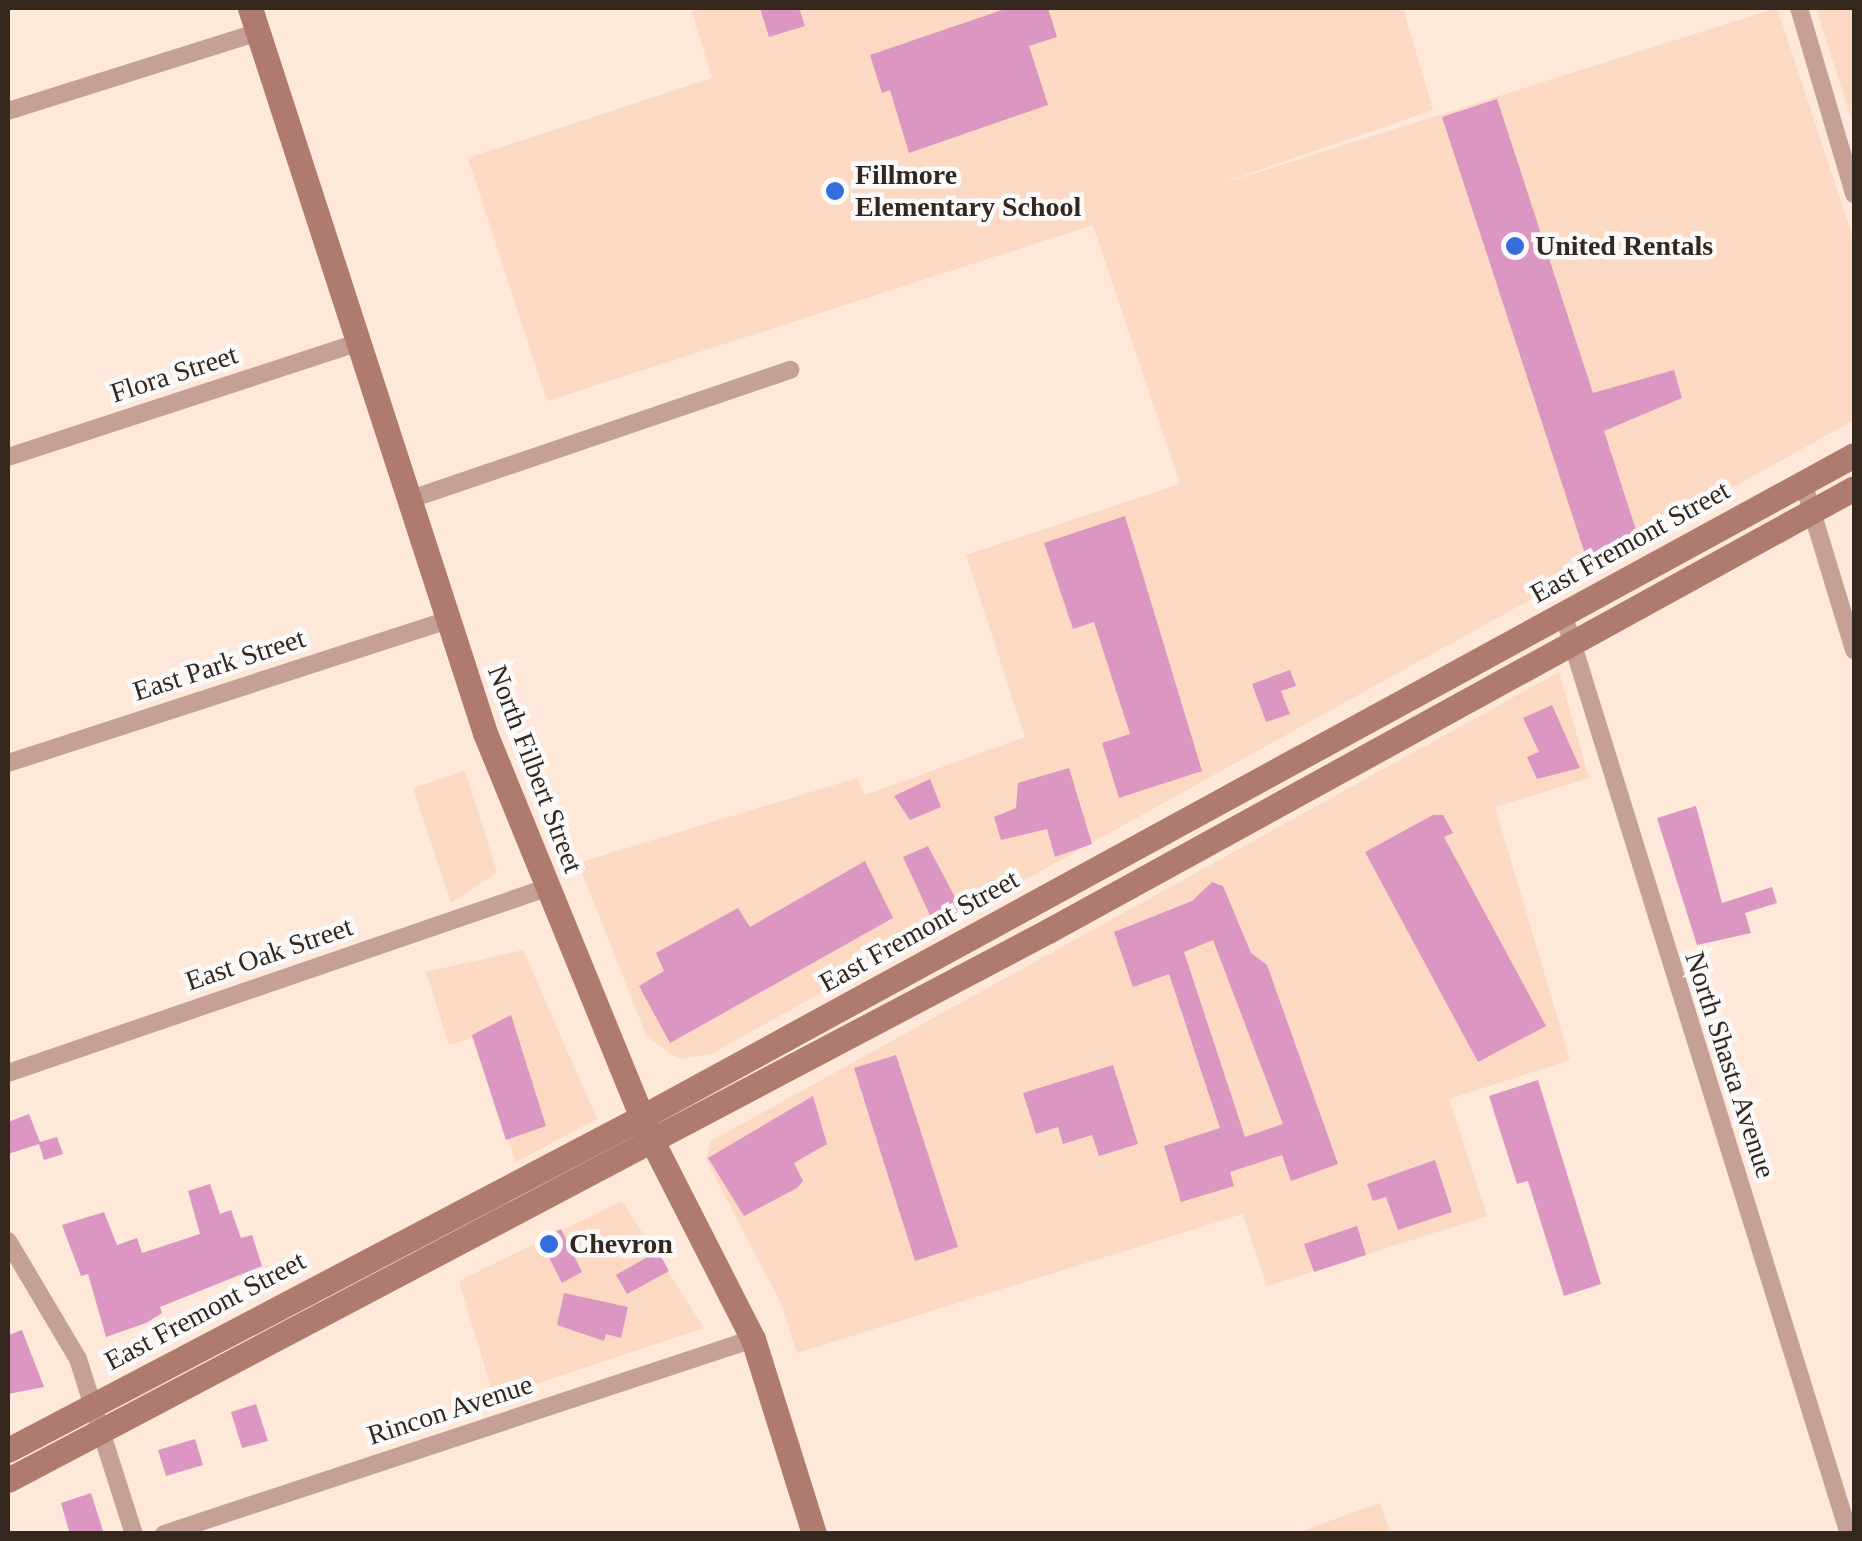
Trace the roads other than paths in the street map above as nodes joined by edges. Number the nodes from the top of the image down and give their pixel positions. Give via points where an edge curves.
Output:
1 (1799, 8) edge
2 (254, 20) edge
3 (8, 111) edge
4 (1854, 194) edge
5 (358, 343) junction
6 (790, 370) dead end
7 (1854, 455) edge
8 (8, 457) edge
9 (1804, 482) junction
10 (1854, 488) edge
11 (408, 500) junction
12 (1813, 512) junction
13 (1563, 613) junction
14 (447, 620) junction
15 (1571, 642) junction
16 (1854, 650) edge
17 (8, 763) edge
18 (549, 886) junction
19 (8, 1074) edge
20 (647, 1129) junction
21 (8, 1242) edge
22 (753, 1339) junction
23 (98, 1415) junction
24 (8, 1450) edge
25 (8, 1480) edge
26 (134, 1534) edge
27 (164, 1534) edge
28 (814, 1534) edge
29 (1849, 1534) edge

1 - 4 street
2 - 3 street
2 - 5 main road, North Filbert Street
5 - 8 street, Flora Street
5 - 11 main road, North Filbert Street
6 - 11 street
7 - 9 main road, East Fremont Street
9 - 12 street
9 - 13 main road, East Fremont Street
10 - 12 main road, East Fremont Street
11 - 14 main road, North Filbert Street
12 - 15 main road, East Fremont Street
12 - 16 street
13 - 15 street, North Shasta Avenue
13 - 20 main road, East Fremont Street
14 - 17 street, East Park Street
14 - 18 main road, North Filbert Street
15 - 20 main road, East Fremont Street
15 - 29 street, North Shasta Avenue
18 - 19 street, East Oak Street
18 - 20 main road, North Filbert Street
20 - 22 main road, North Filbert Street
20 - 23 main road, East Fremont Street
21 - 23 street via 61,1323
22 - 27 street, Rincon Avenue
22 - 28 main road, North Filbert Street
23 - 24 main road, East Fremont Street
23 - 25 main road, East Fremont Street
23 - 26 street

